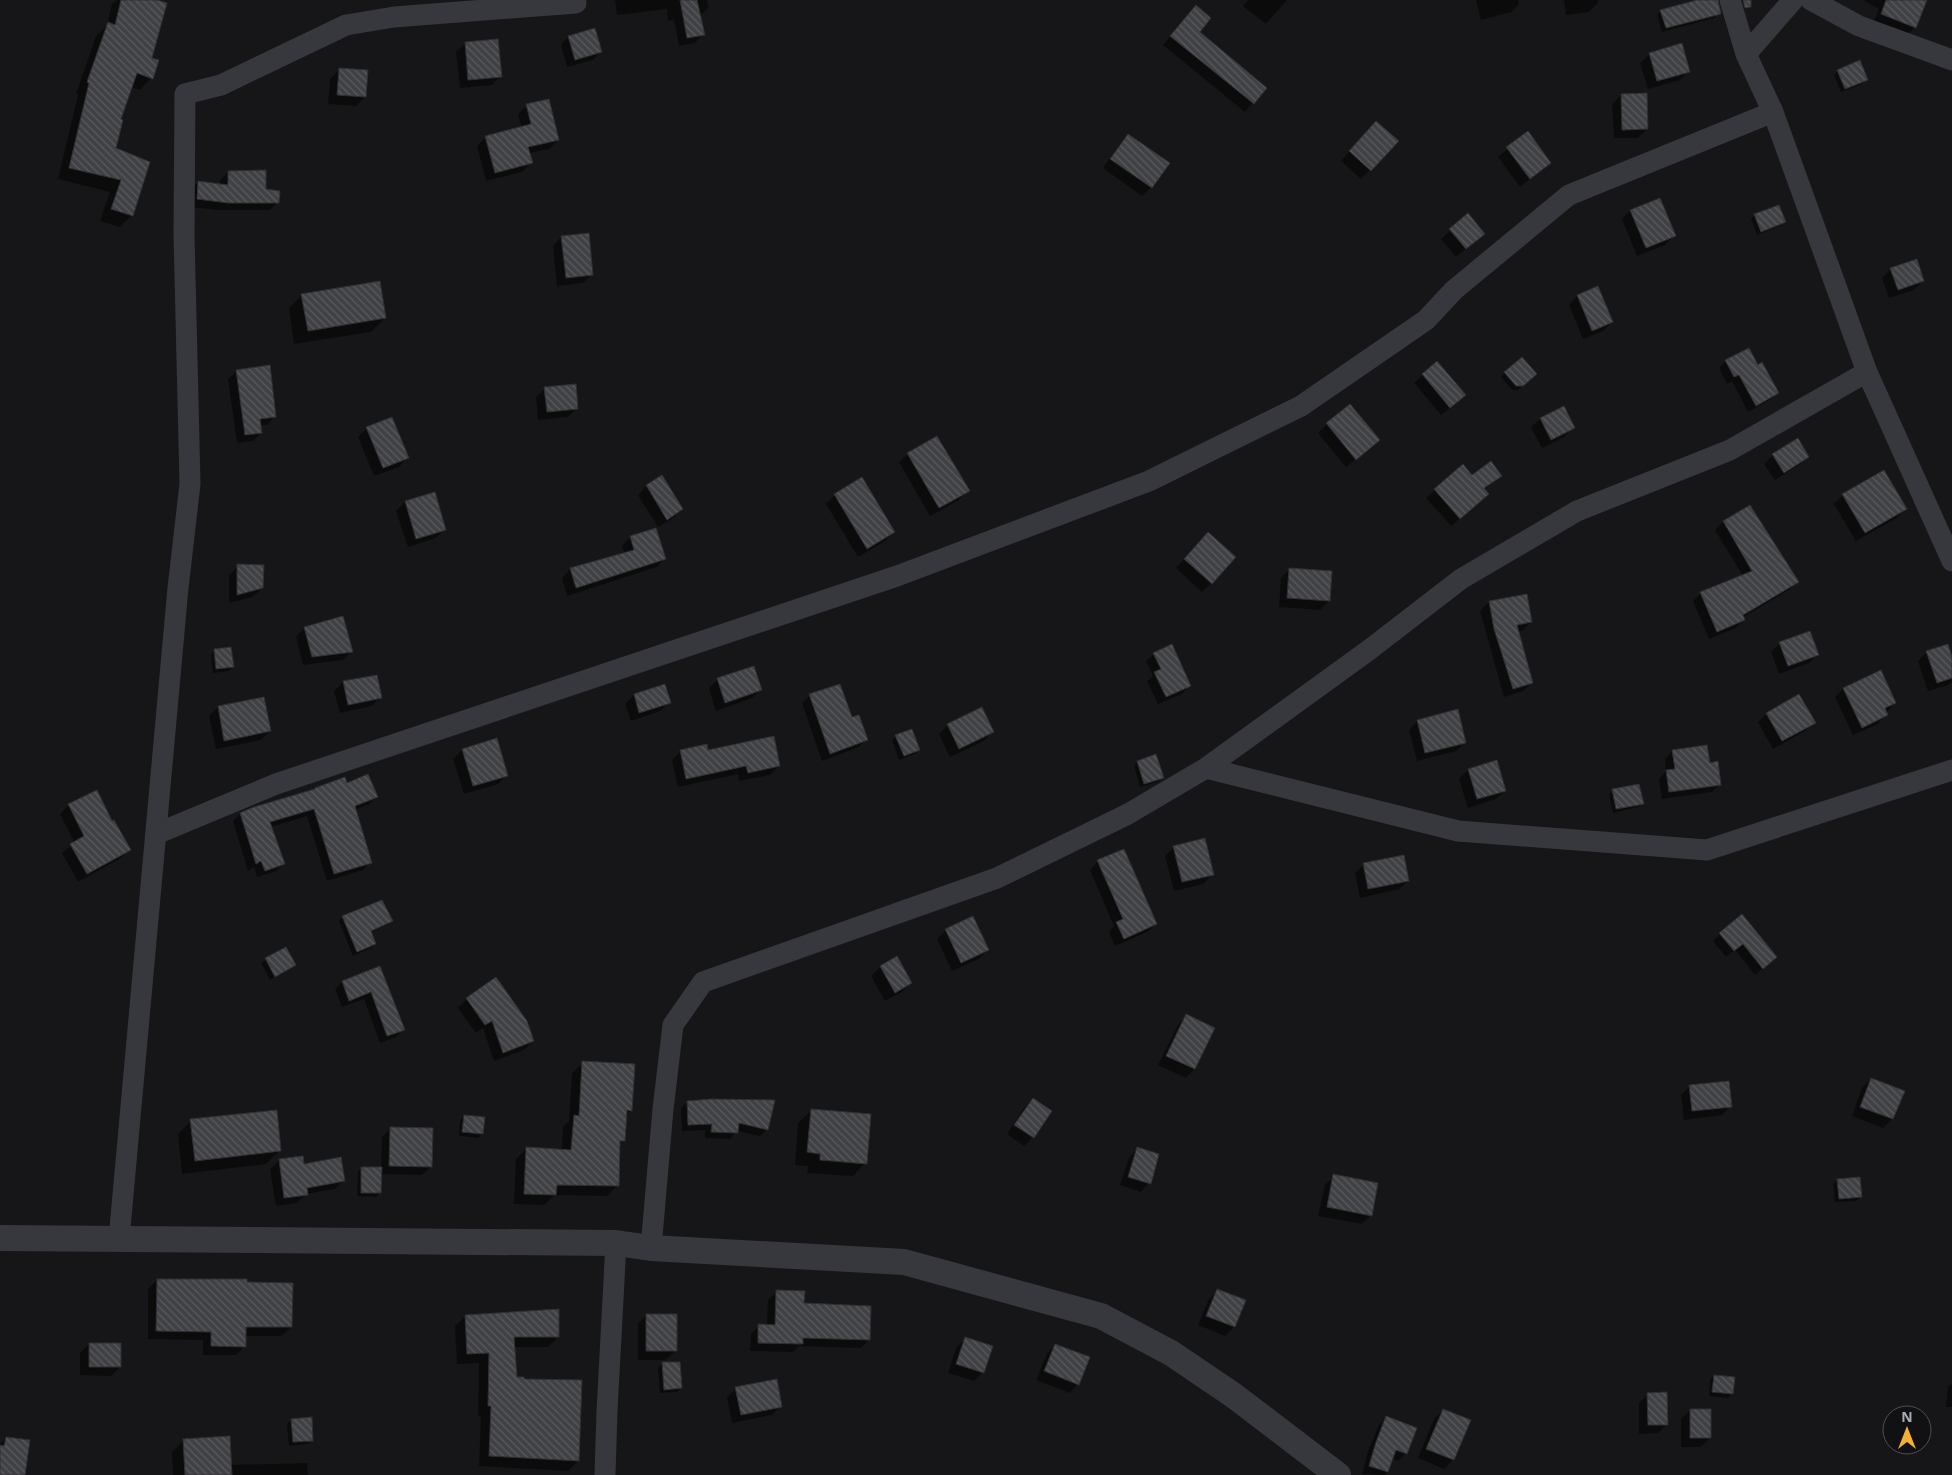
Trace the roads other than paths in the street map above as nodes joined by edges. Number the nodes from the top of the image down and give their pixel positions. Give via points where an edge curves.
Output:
1 (1730, 0) edge
2 (1793, 0) edge
3 (1811, 0) edge
4 (576, 4) dead end
5 (1746, 54) junction
6 (1952, 60) edge
7 (1773, 112) junction
8 (1867, 372) junction
9 (1952, 561) edge
10 (1206, 768) junction
11 (1952, 770) edge
12 (156, 834) junction
13 (0, 1238) edge
14 (119, 1239) junction
15 (616, 1243) junction
16 (651, 1248) junction
17 (605, 1475) edge
18 (1338, 1475) edge

1 - 5 street
2 - 5 street
3 - 6 street via 1859,26
4 - 12 street via 394,17 346,25 221,85 186,94 184,234 190,484
5 - 7 street
7 - 8 street
7 - 12 street via 1569,195 1454,290 1426,320 1301,406 1149,482 897,576 276,784
8 - 9 street
8 - 10 street via 1730,450 1578,511 1461,579
10 - 11 street via 1458,831 1707,850
10 - 16 street via 1128,814 998,878 703,982 673,1025
12 - 14 street
13 - 14 street
14 - 15 street
15 - 16 street
15 - 17 street
16 - 18 street via 904,1262 1101,1316 1171,1353 1233,1395

